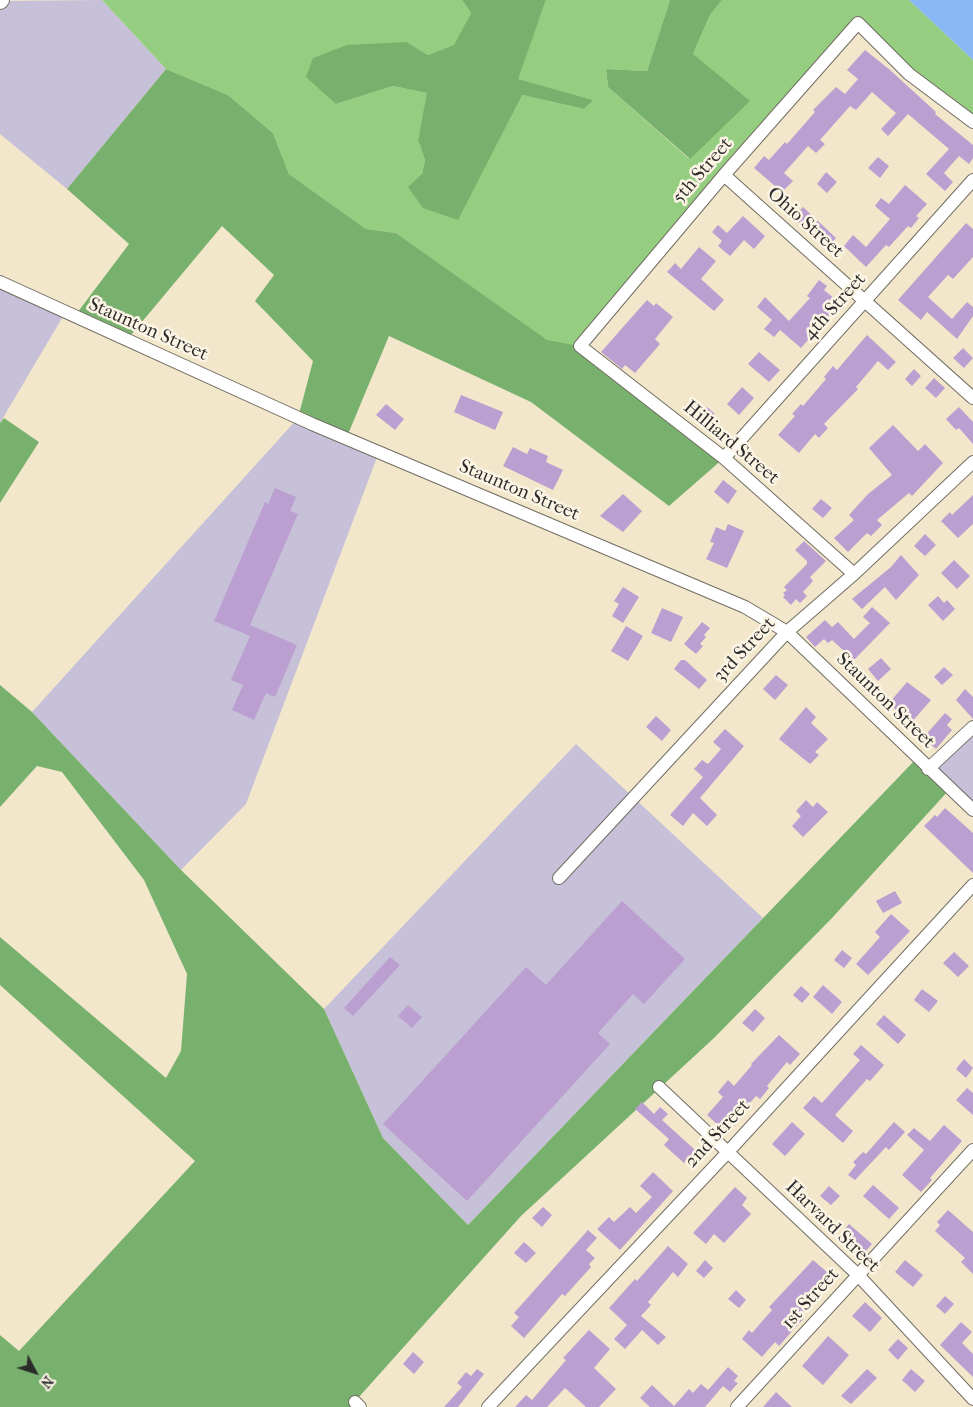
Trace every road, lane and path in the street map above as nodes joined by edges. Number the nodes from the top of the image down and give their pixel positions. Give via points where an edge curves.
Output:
1 (973, 122) edge
2 (724, 175) junction
3 (973, 180) edge
4 (0, 282) edge
5 (864, 302) junction
6 (580, 346) joint
7 (973, 398) edge
8 (724, 458) junction
9 (973, 462) edge
10 (854, 574) junction
11 (787, 632) junction
12 (973, 728) edge
13 (928, 769) junction
14 (973, 810) edge
15 (559, 878) dead end
16 (973, 885) edge
17 (659, 1088) dead end
18 (973, 1150) edge
19 (727, 1153) junction
20 (858, 1275) junction
21 (973, 1400) edge
22 (488, 1407) edge
23 (737, 1407) edge

1 - 2 street, 5th Street via 909,74 858,23
2 - 5 street, Ohio Street
2 - 6 street, 5th Street
3 - 5 street, 4th Street
4 - 11 street, Staunton Street via 312,424 745,606
5 - 7 street, Ohio Street
5 - 8 street, 4th Street
6 - 8 street, Hilliard Street
8 - 10 street, Hilliard Street
9 - 10 street, 3rd Street
10 - 11 street, 3rd Street
11 - 13 street, Staunton Street
11 - 15 street, 3rd Street
12 - 13 street
13 - 14 street, Staunton Street
16 - 19 street, 2nd Street
17 - 19 street, Harvard Street
18 - 20 street, 1st Street
19 - 20 street, Harvard Street
19 - 22 street, 2nd Street
20 - 21 street, Harvard Street
20 - 23 street, 1st Street

